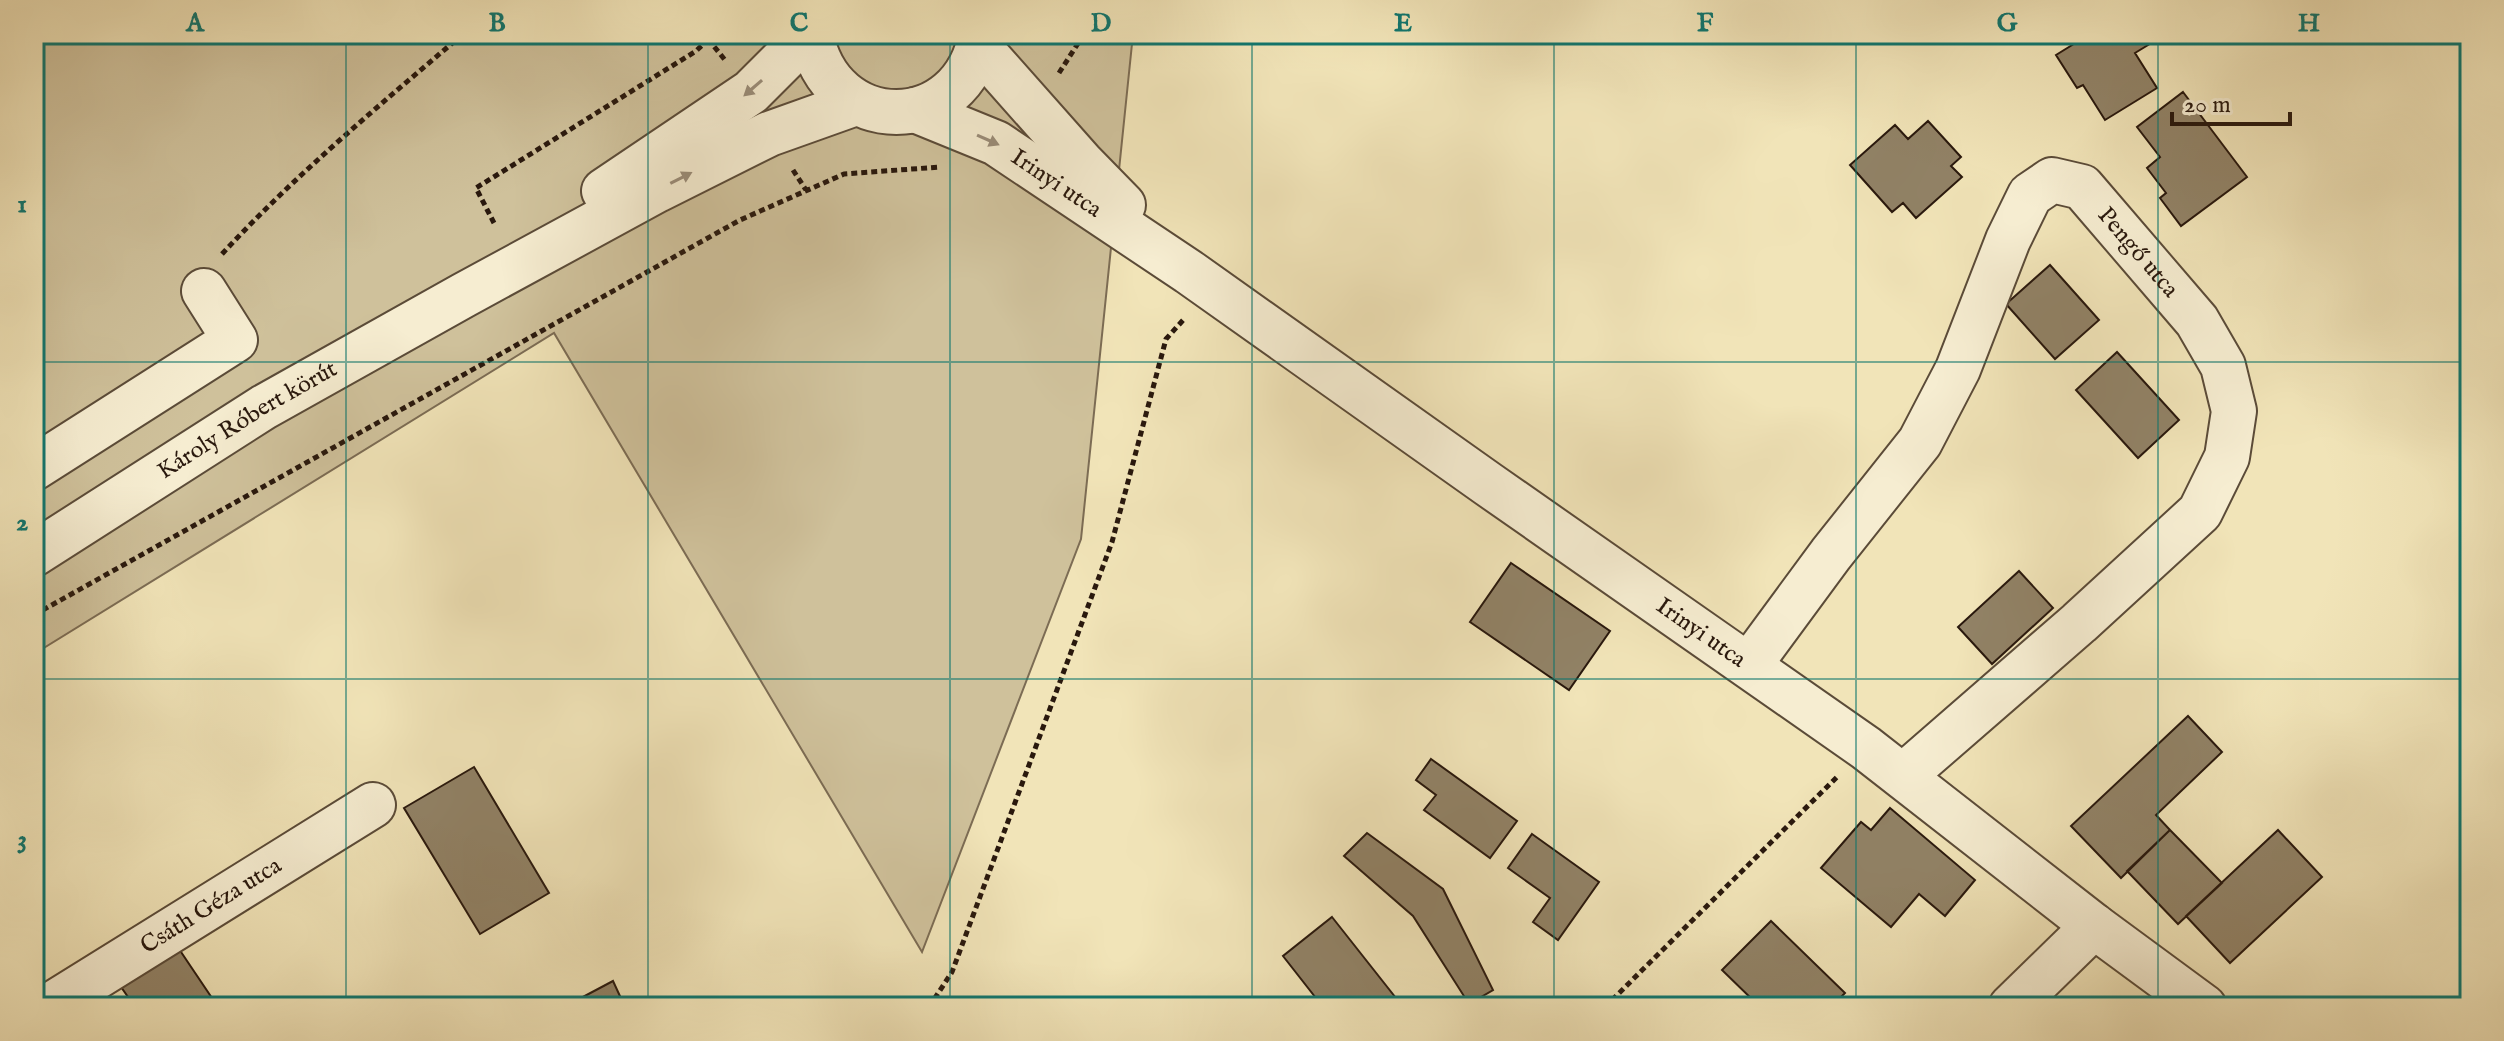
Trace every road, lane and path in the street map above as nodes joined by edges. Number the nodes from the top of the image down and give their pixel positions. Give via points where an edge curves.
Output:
1 (463, 34) edge
2 (714, 34) edge
3 (810, 34) edge
4 (1084, 34) edge
5 (980, 41) edge
6 (856, 103) junction
7 (1032, 107) junction
8 (915, 110) junction
9 (996, 143) junction
10 (494, 223) dead end
11 (1201, 280) junction
12 (204, 291) joint
13 (464, 295) junction
14 (34, 468) edge
15 (34, 554) edge
16 (34, 615) edge
17 (1750, 664) junction
18 (1866, 748) junction
19 (1903, 776) junction
20 (373, 805) dead end
21 (2094, 926) junction
22 (48, 1007) edge
23 (929, 1007) edge
24 (1605, 1007) edge
25 (2011, 1007) edge
26 (2204, 1007) edge

1 - 12 path via 247,228 220,256
2 - 10 path via 696,51 476,188
3 - 6 street via 824,73
3 -> 13 street, Károly Róbert körút via 751,92 598,195
4 - 7 path
5 - 7 street, Irinyi utca
5 - 8 street via 956,88
6 - 8 street via 875,110
13 -> 6 street, Károly Róbert körút via 769,134
7 - 11 street, Irinyi utca
8 -> 9 street, Irinyi utca
9 - 11 street, Irinyi utca
9 - 16 path via 969,165 844,174 740,220
11 - 17 street, Irinyi utca
11 - 23 path via 1166,339 1112,542 952,972
12 - 14 street via 235,340
13 - 15 street, Károly Róbert körút via 264,407
17 - 18 street, Irinyi utca
17 - 19 street, Pengő utca via 1920,442 1958,369 2030,195 2052,180 2082,187 2197,321 2223,366 2234,411 2227,457 2200,512
18 - 19 street, Irinyi utca
18 - 24 path
19 - 21 street, Irinyi utca
20 - 22 street, Csáth Géza utca
21 - 25 street
21 - 26 street, Irinyi utca

